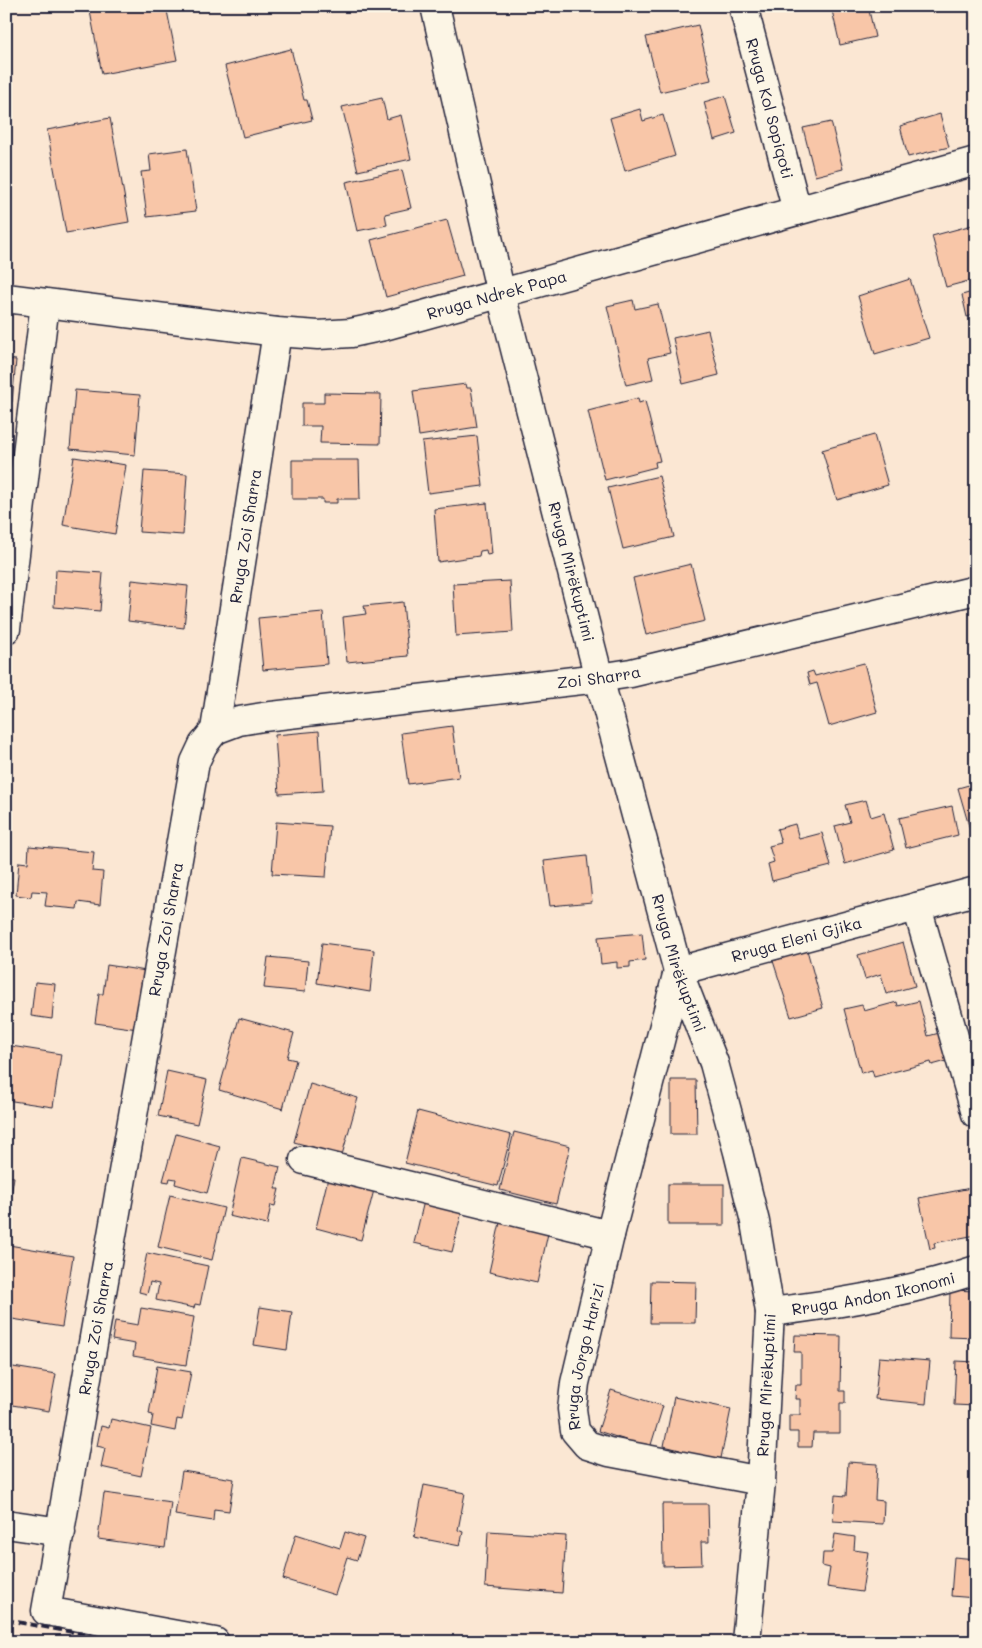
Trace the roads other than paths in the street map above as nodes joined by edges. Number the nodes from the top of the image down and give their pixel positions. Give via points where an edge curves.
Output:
1 (435, 6) edge
2 (743, 6) edge
3 (976, 161) edge
4 (797, 211) junction
5 (501, 294) junction
6 (6, 298) edge
7 (45, 302) junction
8 (277, 332) junction
9 (976, 590) edge
10 (6, 628) edge
11 (599, 678) junction
12 (215, 730) junction
13 (976, 890) edge
14 (917, 907) junction
15 (678, 970) junction
16 (976, 1114) edge
17 (304, 1160) dead end
18 (610, 1235) junction
19 (976, 1270) edge
20 (770, 1312) junction
21 (761, 1481) junction
22 (6, 1524) edge
23 (61, 1532) junction
24 (215, 1642) edge
25 (746, 1642) edge

1 - 5 street, Rruga Mirëkuptimi
2 - 4 street, Rruga Kol Sopiqoti
3 - 4 street, Rruga Ndrek Papa
4 - 5 street, Rruga Ndrek Papa
5 - 8 street, Rruga Ndrek Papa via 351,333
5 - 11 street, Rruga Mirëkuptimi
6 - 7 street, Rruga Ndrek Papa
7 - 8 street, Rruga Ndrek Papa
7 - 10 street
8 - 12 street, Rruga Zoi Sharra
9 - 11 street, Zoi Sharra
11 - 12 street, Zoi Sharra via 263,717
11 - 15 street, Rruga Mirëkuptimi
12 - 23 street, Rruga Zoi Sharra via 195,762
13 - 14 street, Rruga Eleni Gjika
14 - 15 street, Rruga Eleni Gjika
14 - 16 street
15 - 18 street, Rruga Jorgo Harizi
15 - 20 street, Rruga Mirëkuptimi via 714,1064 738,1152 755,1222
17 - 18 street
18 - 21 street, Rruga Jorgo Harizi via 575,1383 574,1431 587,1445 609,1452
19 - 20 street, Rruga Andon Ikonomi via 908,1289
20 - 21 street, Rruga Mirëkuptimi
21 - 25 street, Rruga Mirëkuptimi
22 - 23 street
23 - 24 street, Rruga Zoi Sharra via 46,1611

